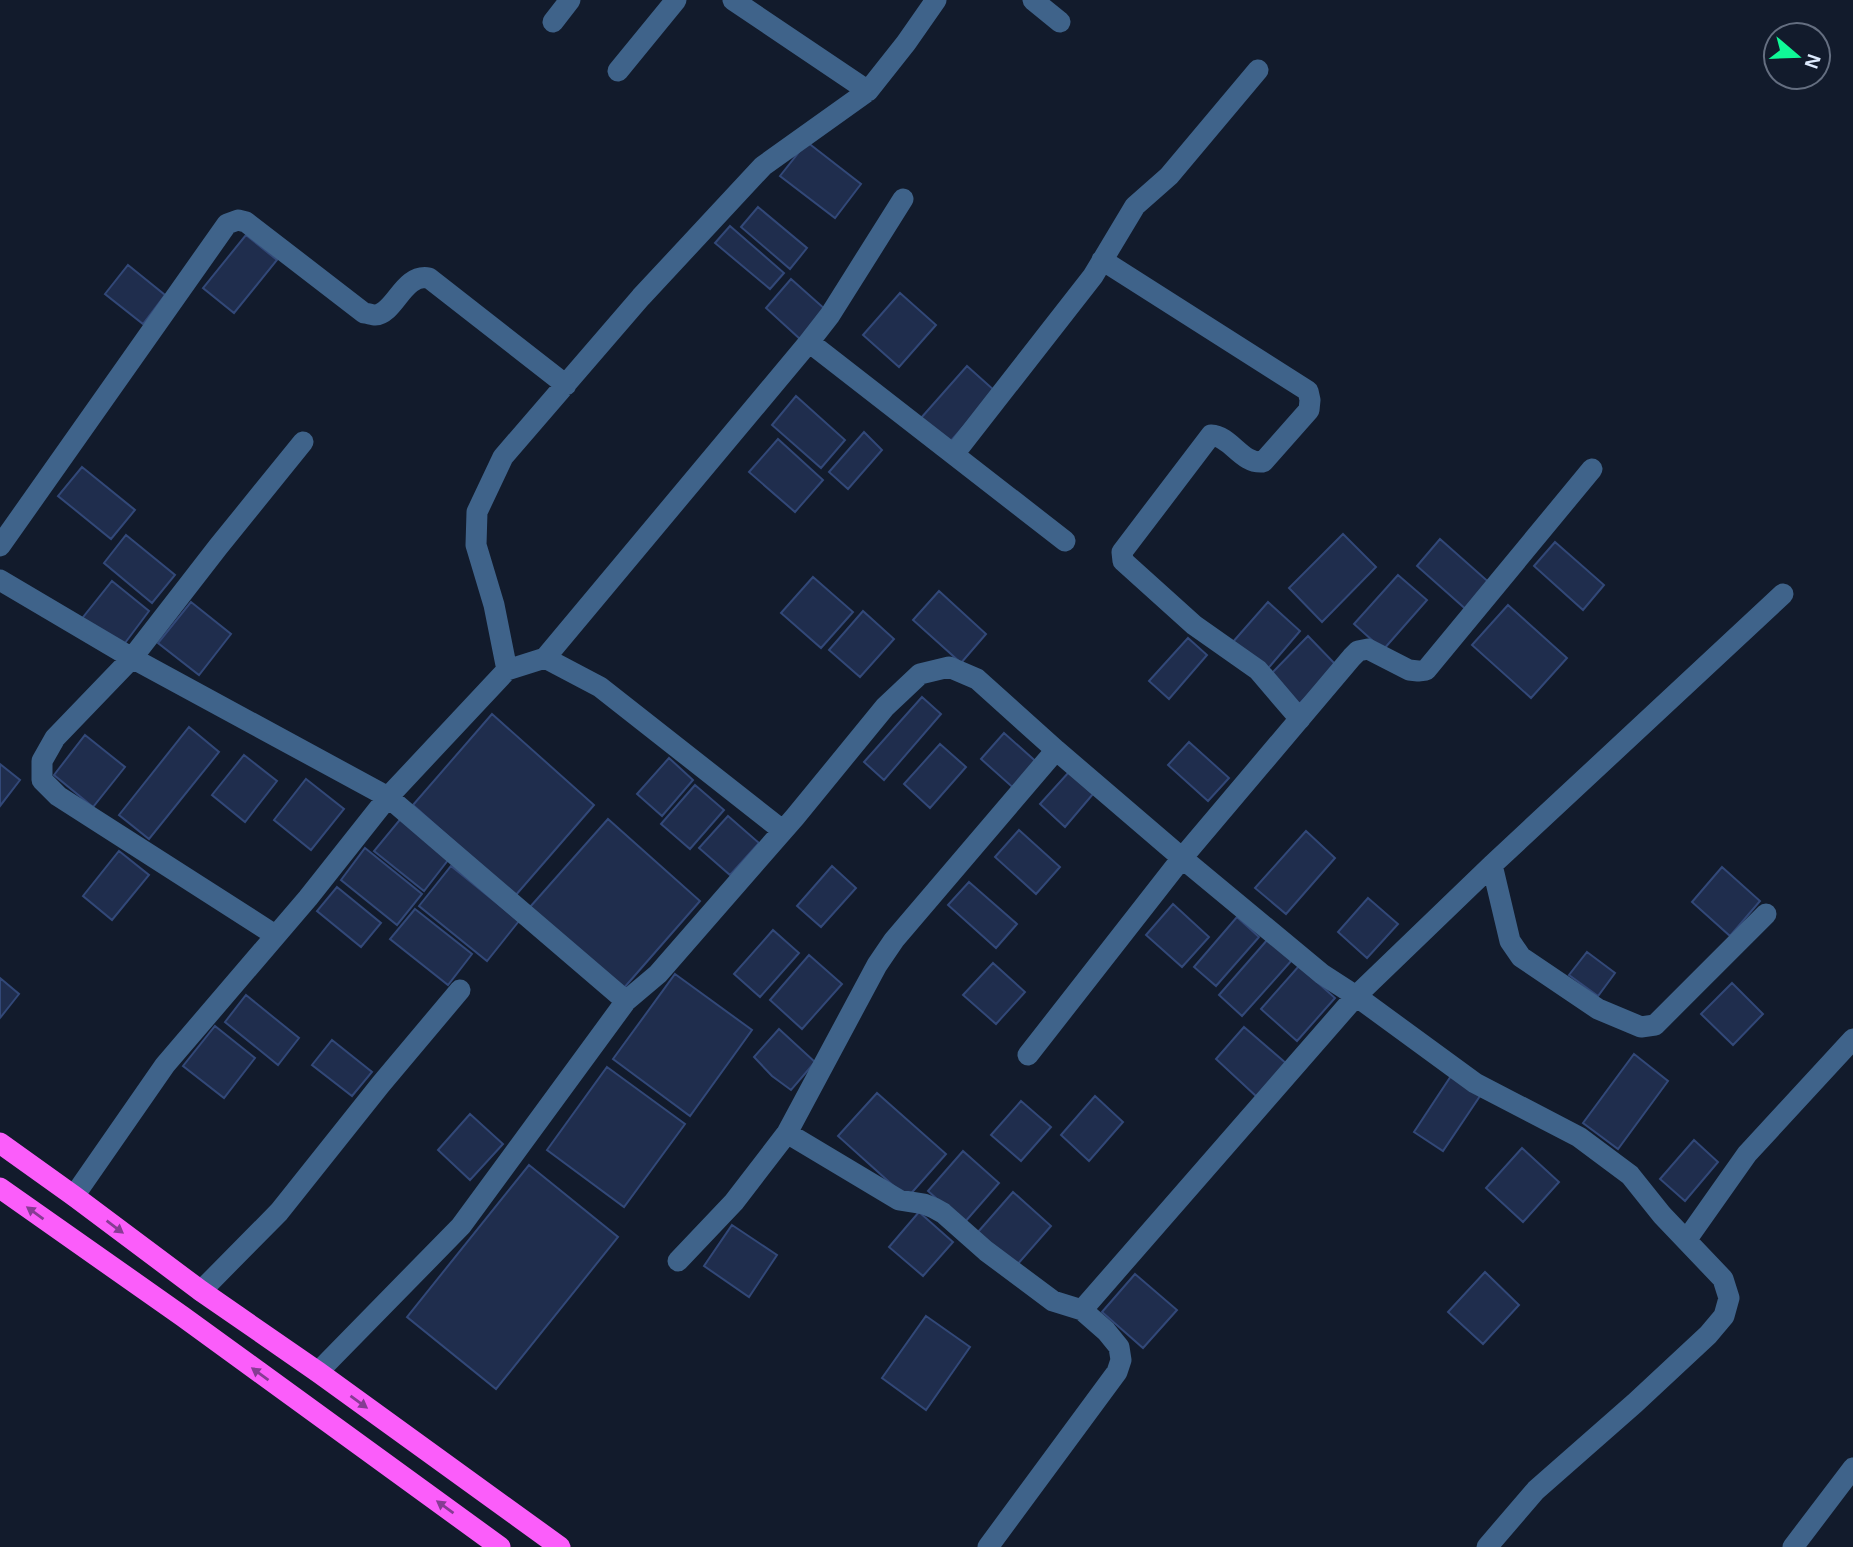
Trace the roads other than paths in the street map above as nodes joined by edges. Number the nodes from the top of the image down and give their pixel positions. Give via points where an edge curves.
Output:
1 (570, 0) edge
2 (676, 0) edge
3 (733, 0) edge
4 (936, 0) edge
5 (1033, 0) edge
6 (553, 22) dead end
7 (1060, 22) dead end
8 (1258, 70) dead end
9 (618, 71) dead end
10 (868, 91) junction
11 (903, 199) dead end
12 (1102, 260) junction
13 (809, 342) junction
14 (565, 385) junction
15 (303, 442) dead end
16 (954, 454) junction
17 (1592, 469) dead end
18 (1065, 541) dead end
19 (0, 546) edge
20 (0, 580) edge
21 (1783, 594) dead end
22 (132, 658) junction
23 (545, 658) junction
24 (506, 670) junction
25 (1300, 719) junction
26 (1056, 750) junction
27 (388, 797) junction
28 (782, 830) junction
29 (1182, 858) junction
30 (1492, 865) junction
31 (1766, 914) dead end
32 (275, 935) junction
33 (460, 990) dead end
34 (1356, 996) junction
35 (626, 1001) junction
36 (1853, 1039) edge
37 (1028, 1055) dead end
38 (787, 1133) junction
39 (0, 1143) edge
40 (0, 1188) edge
41 (74, 1196) junction
42 (1687, 1239) junction
43 (678, 1261) dead end
44 (201, 1291) junction
45 (1082, 1310) junction
46 (318, 1372) junction
47 (1853, 1468) edge
48 (500, 1547) edge
49 (560, 1547) edge
50 (988, 1547) edge
51 (1487, 1547) edge
52 (1793, 1547) edge

1 - 6 street
2 - 9 street
3 - 10 street
4 - 10 street
5 - 7 street
8 - 12 street via 1169,176 1135,206
10 - 14 street via 763,166
11 - 13 street
12 - 16 street
12 - 25 street via 1308,391 1309,410 1263,462 1251,461 1219,435 1211,435 1122,552 1123,561 1194,625 1258,670
13 - 16 street
13 - 23 street
14 - 19 street via 429,278 414,280 382,313 364,313 238,220 227,224
14 - 24 street via 503,457 477,512 476,545 494,605
15 - 22 street
16 - 18 street
17 - 25 street via 1426,670 1409,670 1368,649 1358,651
20 - 22 street
21 - 30 street
22 - 27 street
22 - 32 street via 55,738 42,761 43,779 58,796
23 - 24 street
23 - 28 street via 600,687
24 - 27 street
25 - 29 street
26 - 28 street via 977,679 949,667 920,674 885,707
26 - 29 street
26 - 38 street via 894,940
27 - 32 street
27 - 35 street
28 - 35 street via 658,974
29 - 34 street via 1322,974
29 - 37 street
30 - 31 street via 1510,942 1521,957 1591,1004 1641,1027 1655,1025
30 - 34 street
32 - 41 street via 164,1065
33 - 44 street via 279,1212
34 - 42 street via 1475,1083 1579,1137 1630,1175
34 - 45 street
35 - 46 street via 461,1226
36 - 42 street via 1747,1154
38 - 43 street via 734,1202
38 - 45 street via 899,1200 924,1203 943,1213 1053,1301
39 - 41 highway
48 -> 40 highway
41 -> 44 highway
42 - 51 street via 1723,1279 1729,1298 1724,1316 1635,1404 1536,1490
44 - 46 highway
45 - 50 street via 1119,1347 1118,1372
46 -> 49 highway
47 - 52 street

